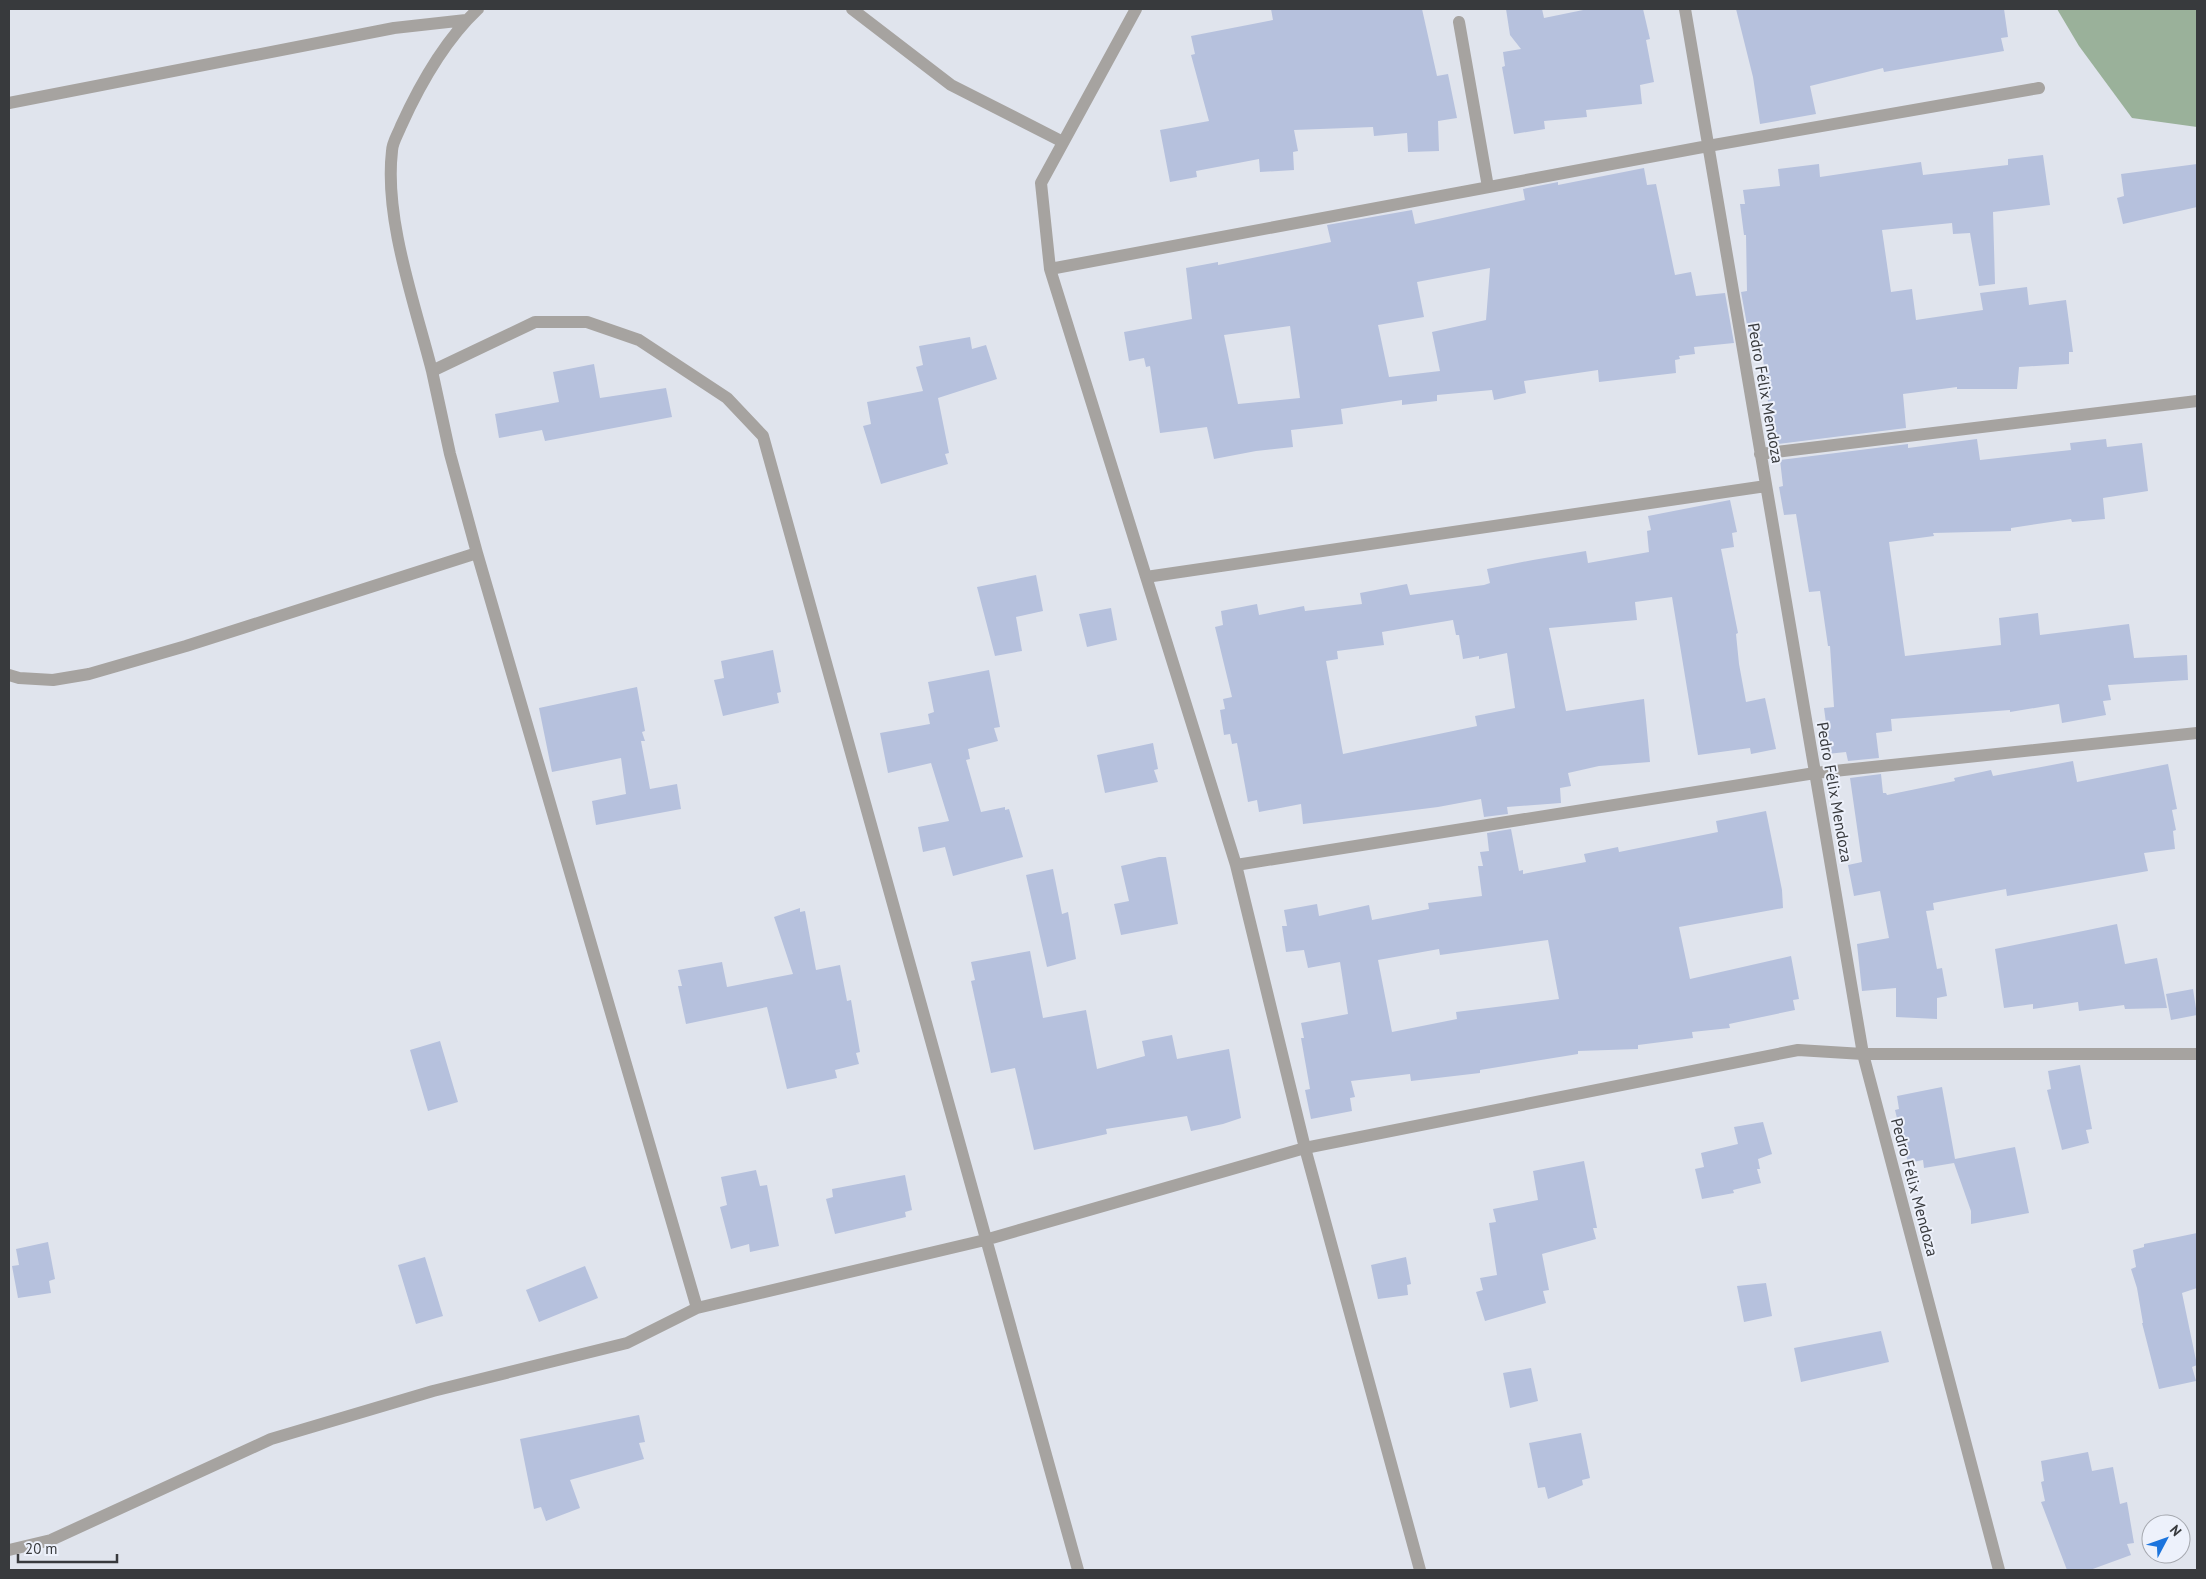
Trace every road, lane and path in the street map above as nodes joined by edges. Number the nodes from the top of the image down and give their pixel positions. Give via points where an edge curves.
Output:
1 (478, 9) edge
2 (852, 9) edge
3 (1136, 9) edge
4 (1685, 9) edge
5 (466, 20) junction
6 (1458, 22) dead end
7 (2039, 88) dead end
8 (9, 102) edge
9 (1063, 142) junction
10 (1708, 146) junction
11 (1488, 187) junction
12 (1050, 269) junction
13 (432, 370) junction
14 (2197, 401) edge
15 (1760, 454) junction
16 (1766, 486) junction
17 (477, 553) junction
18 (1146, 577) junction
19 (9, 675) edge
20 (2197, 733) edge
21 (1815, 772) junction
22 (1236, 865) junction
23 (1863, 1054) junction
24 (2197, 1054) edge
25 (1305, 1148) junction
26 (985, 1240) junction
27 (697, 1308) junction
28 (9, 1550) edge
29 (1078, 1570) edge
30 (1420, 1570) edge
31 (1999, 1570) edge

1 - 5 street
2 - 9 street via 951,85
3 - 9 street
4 - 10 street, Pedro Félix Mendoza
5 - 8 street via 394,28
5 - 13 street via 418,86 392,149 391,190 402,259
6 - 11 street
7 - 10 street
9 - 12 street via 1041,183
10 - 11 street
10 - 15 street, Pedro Félix Mendoza
11 - 12 street
12 - 18 street
13 - 17 street via 450,454
13 - 26 street via 535,322 587,322 639,340 727,398 763,436
14 - 15 street
15 - 16 street, Pedro Félix Mendoza
16 - 18 street
16 - 21 street, Pedro Félix Mendoza
17 - 19 street via 90,674 53,680
17 - 27 street
18 - 22 street
20 - 21 street
21 - 22 street
21 - 23 street, Pedro Félix Mendoza
22 - 25 street
23 - 24 street
23 - 25 street via 1798,1050
23 - 31 street, Pedro Félix Mendoza
25 - 26 street
25 - 30 street
26 - 27 street
26 - 29 street
27 - 28 street via 627,1344 433,1391 272,1439 51,1540

